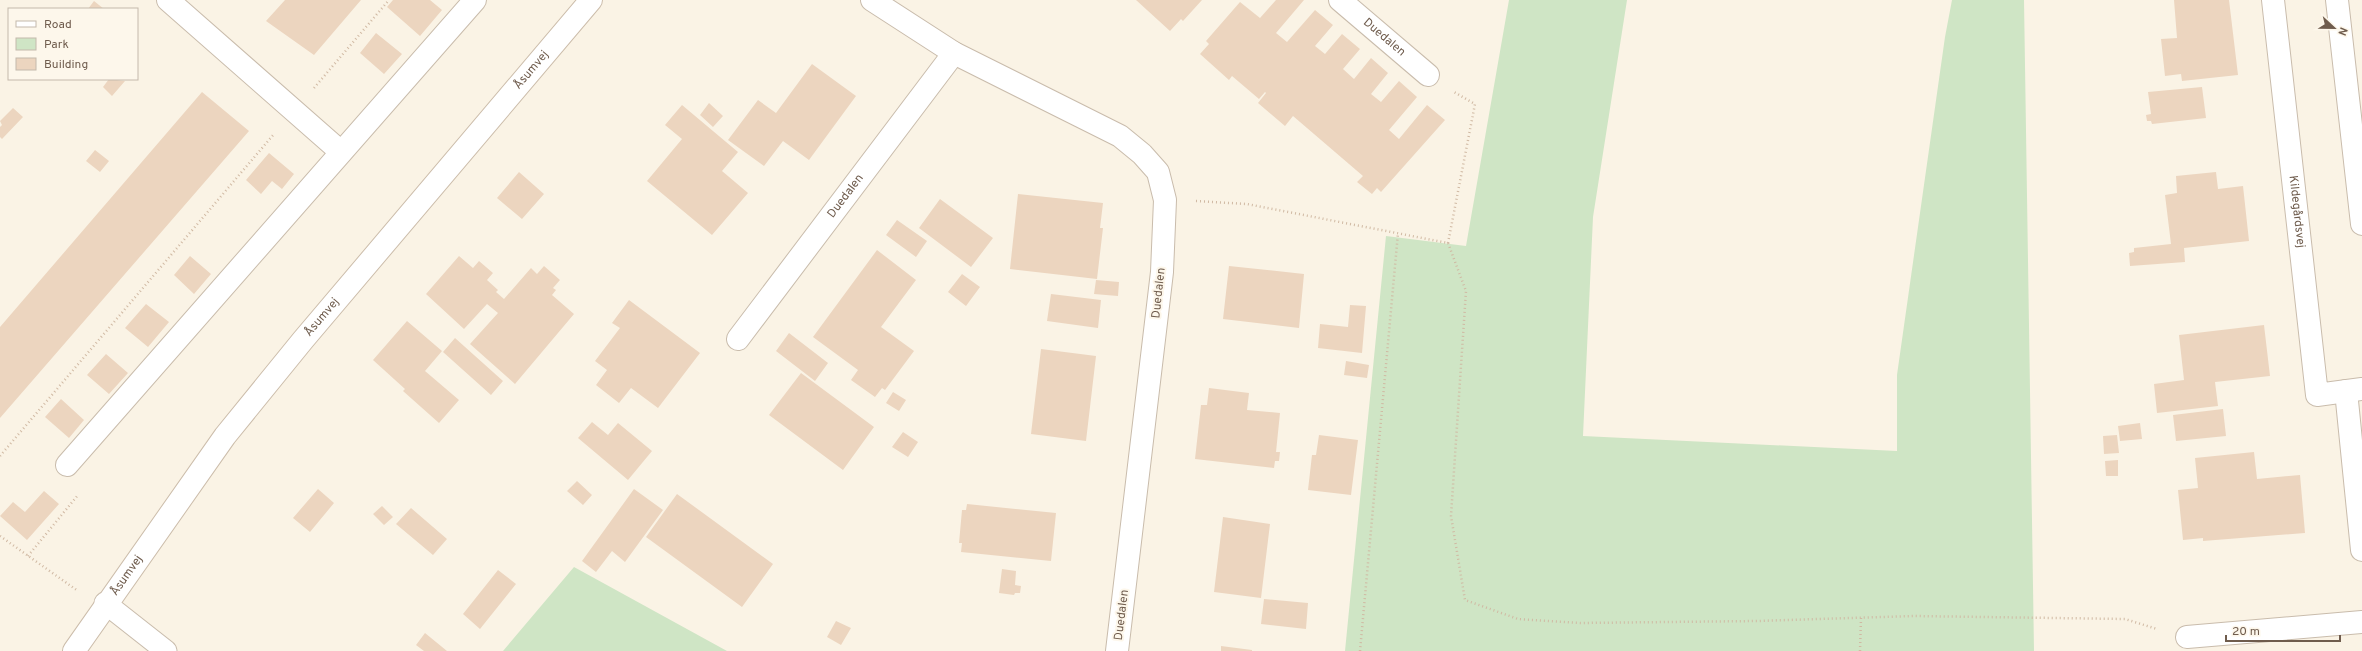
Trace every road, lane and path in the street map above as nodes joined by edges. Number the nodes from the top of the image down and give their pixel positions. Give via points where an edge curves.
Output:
1 (168, 0) edge
2 (389, 0) edge
3 (475, 0) edge
4 (591, 0) edge
5 (1340, 0) edge
6 (2273, 0) edge
7 (2337, 0) edge
8 (886, 4) edge
9 (954, 53) junction
10 (1428, 76) joint
11 (294, 111) junction
12 (341, 152) junction
13 (1165, 200) junction
14 (2362, 224) edge
15 (1398, 233) junction
16 (1448, 243) junction
17 (738, 339) dead end
18 (2354, 390) edge
19 (0, 456) edge
20 (67, 465) joint
21 (0, 536) edge
22 (2362, 550) edge
23 (28, 556) junction
24 (105, 603) junction
25 (1861, 618) junction
26 (2362, 622) edge
27 (2187, 637) joint
28 (2230, 643) edge
29 (74, 651) edge
30 (166, 651) edge
31 (1117, 651) edge
32 (1360, 651) edge
33 (1860, 651) edge

1 - 11 street
2 - 11 path
3 - 12 street
4 - 24 street, Åsumvej via 230,430
5 - 10 street, Duedalen
6 - 18 street, Kildegårdsvej via 2317,394
7 - 14 street
8 - 9 street, Duedalen
9 - 13 street, Duedalen via 1120,136 1142,154 1158,172
9 - 17 street, Duedalen
10 - 16 path via 1474,104
11 - 12 street
11 - 19 path
12 - 20 street
13 - 15 path via 1246,204
13 - 31 street, Duedalen via 1162,272
15 - 16 path
15 - 32 path
16 - 25 path via 1466,291 1451,516 1465,600 1518,618 1580,623
18 - 22 street, Kildegårdsvej
20 - 23 path via 82,490
21 - 23 path
23 - 24 path via 73,589
24 - 29 street, Åsumvej
24 - 30 lane
25 - 27 path via 1913,616 2125,619
25 - 33 path
26 - 28 street
27 - 28 street

